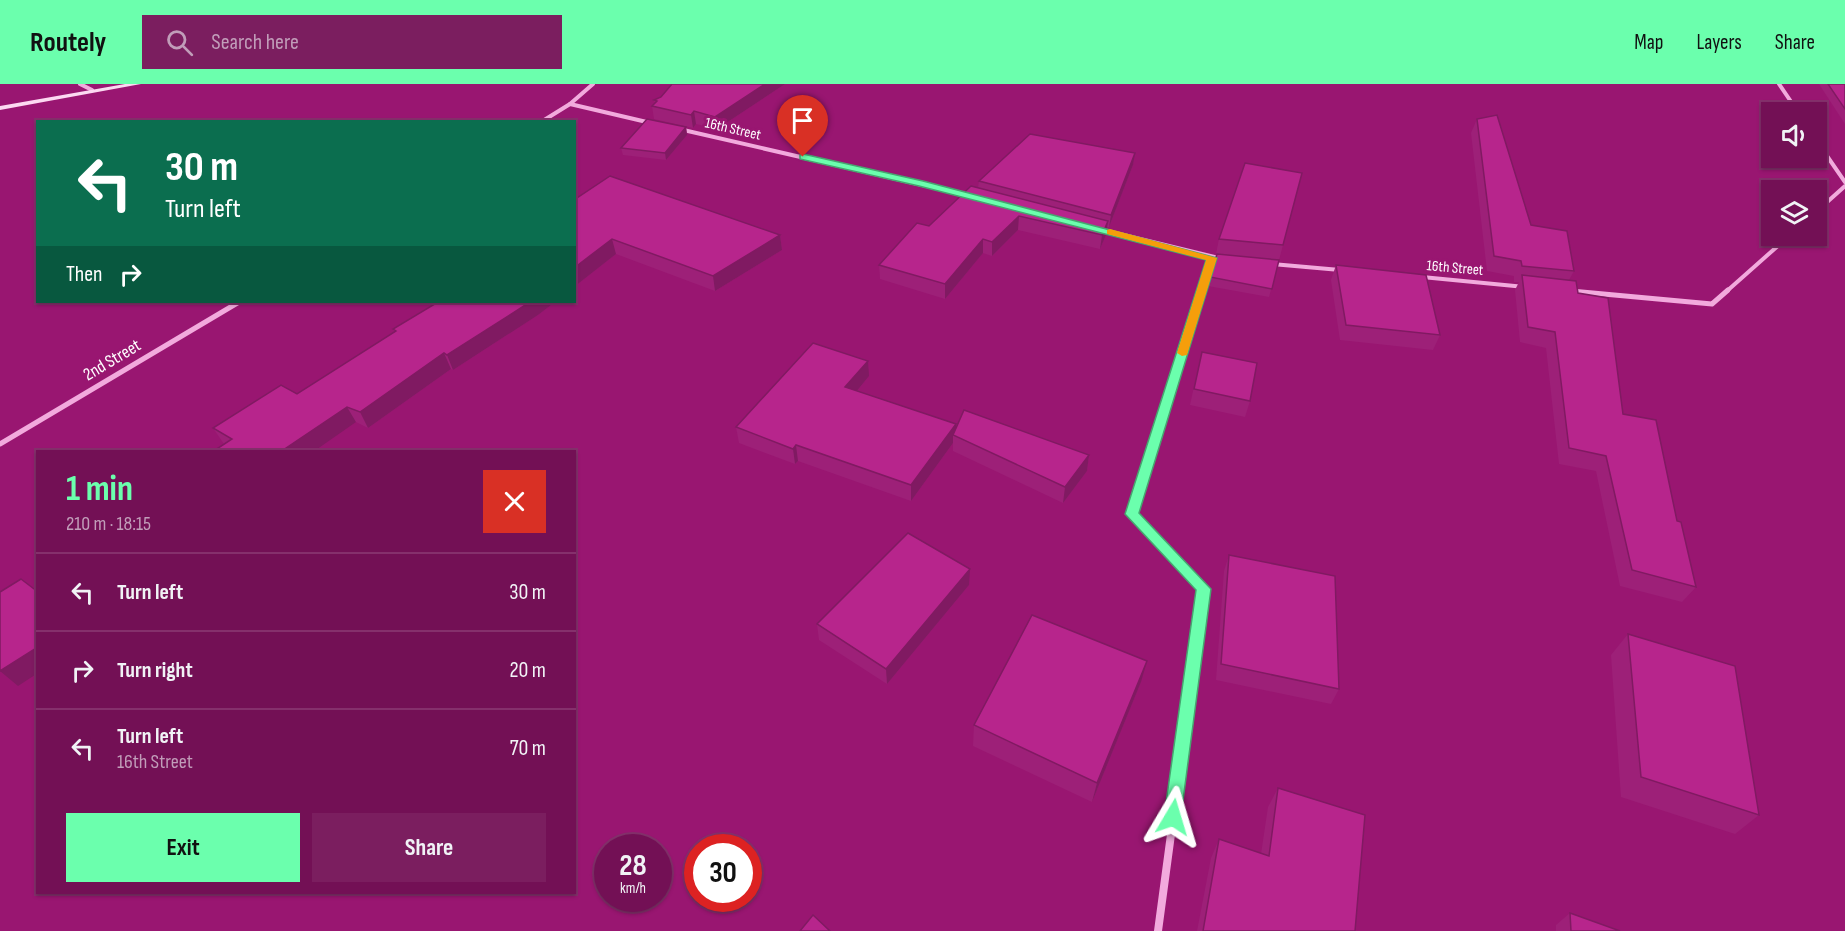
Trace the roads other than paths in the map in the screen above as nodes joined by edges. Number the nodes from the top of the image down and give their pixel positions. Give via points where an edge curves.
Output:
1 (80, 84) edge
2 (137, 84) edge
3 (593, 84) edge
4 (1779, 84) edge
5 (92, 90) junction
6 (1791, 102) edge
7 (570, 104) junction
8 (0, 108) edge
9 (544, 120) edge
10 (663, 125) edge
11 (675, 128) edge
12 (1827, 156) edge
13 (1845, 182) edge
14 (1845, 186) edge
15 (976, 198) edge
16 (1827, 202) edge
17 (1089, 226) edge
18 (1778, 246) edge
19 (1212, 258) junction
20 (1224, 259) edge
21 (1260, 262) edge
22 (1343, 270) edge
23 (1414, 276) edge
24 (1533, 287) edge
25 (1569, 291) edge
26 (237, 303) edge
27 (0, 444) edge
28 (1158, 931) edge

1 - 5 street
2 - 5 main road
3 - 7 street
4 - 6 street
5 - 8 main road
7 - 9 street
7 - 10 street
11 - 15 street, 16th Street
12 - 13 street
14 - 16 street
17 - 19 street
18 - 25 street via 1712,304
19 - 20 street
19 - 28 street via 1132,514 1204,589
21 - 22 street
23 - 24 street, 16th Street
26 - 27 street, 2nd Street

